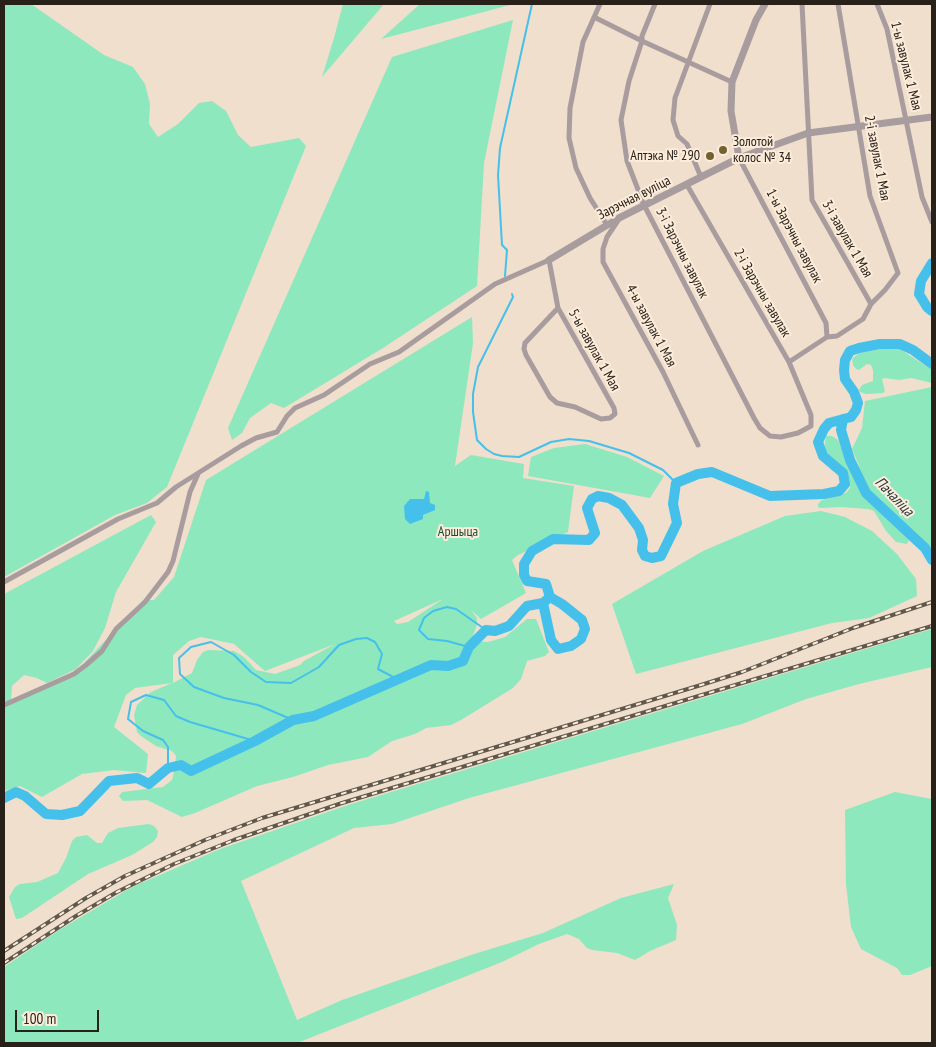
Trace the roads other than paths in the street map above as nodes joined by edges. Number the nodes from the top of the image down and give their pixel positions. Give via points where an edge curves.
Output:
1 (600, 4) edge
2 (655, 4) edge
3 (710, 4) edge
4 (765, 4) edge
5 (802, 4) edge
6 (838, 4) edge
7 (877, 4) edge
8 (594, 18) junction
9 (642, 42) junction
10 (688, 62) junction
11 (732, 82) junction
12 (932, 116) edge
13 (907, 120) junction
14 (859, 127) junction
15 (808, 133) junction
16 (739, 158) junction
17 (701, 177) junction
18 (687, 186) junction
19 (644, 205) junction
20 (620, 218) junction
21 (932, 222) edge
22 (606, 226) junction
23 (549, 260) junction
24 (871, 304) junction
25 (558, 308) junction
26 (826, 337) junction
27 (789, 362) junction
28 (812, 415) joint
29 (698, 445) dead end
30 (198, 473) junction
31 (4, 582) edge
32 (4, 705) edge

1 - 8 street
2 - 9 street, 3-і Зарэчны завулак
3 - 10 street
4 - 11 street, 1-ы Зарэчны завулак
5 - 15 street, 3-і завулак 1 Мая
6 - 14 street, 2-і завулак 1 Мая
7 - 13 street, 1-ы завулак 1 Мая via 887,29
8 - 9 street
8 - 22 street via 583,42 570,108 569,138 576,168
9 - 10 street
9 - 19 street, 3-і Зарэчны завулак via 629,81 622,120 627,161
10 - 11 street
10 - 17 street via 675,98 673,120 678,136 687,144
11 - 16 street, 1-ы Зарэчны завулак via 730,111
12 - 13 street, Зарэчная вуліца
13 - 14 street, Зарэчная вуліца
13 - 21 street, 1-ы завулак 1 Мая via 922,197
14 - 15 street, Зарэчная вуліца
14 - 24 street, 2-і завулак 1 Мая via 870,196 898,273
15 - 16 street, Зарэчная вуліца
15 - 24 street, 3-і завулак 1 Мая via 812,200
16 - 17 street, Зарэчная вуліца
16 - 26 street, 1-ы Зарэчны завулак via 826,324
17 - 18 street, Зарэчная вуліца
18 - 19 street, Зарэчная вуліца
18 - 27 street, 2-і Зарэчны завулак
19 - 20 street, Зарэчная вуліца
19 - 28 street, 3-і Зарэчны завулак via 760,428 770,436 798,433 811,426
20 - 22 street, Зарэчная вуліца
20 - 29 street, 4-ы завулак 1 Мая via 607,237 603,262 663,372
22 - 23 street, Зарэчная вуліца
23 - 25 street, 5-ы завулак 1 Мая
23 - 30 street via 495,284 398,352 370,364 324,395 295,408 277,432 241,446
24 - 26 street via 863,319 837,336
25 - 25 street, 5-ы завулак 1 Мая via 525,343 526,354 550,397 557,403 601,419 610,418 615,414 614,408
26 - 27 street
27 - 28 street, 2-і Зарэчны завулак
30 - 31 street via 157,503 118,519
30 - 32 street via 190,492 173,561 145,602 116,629 102,650 74,674

